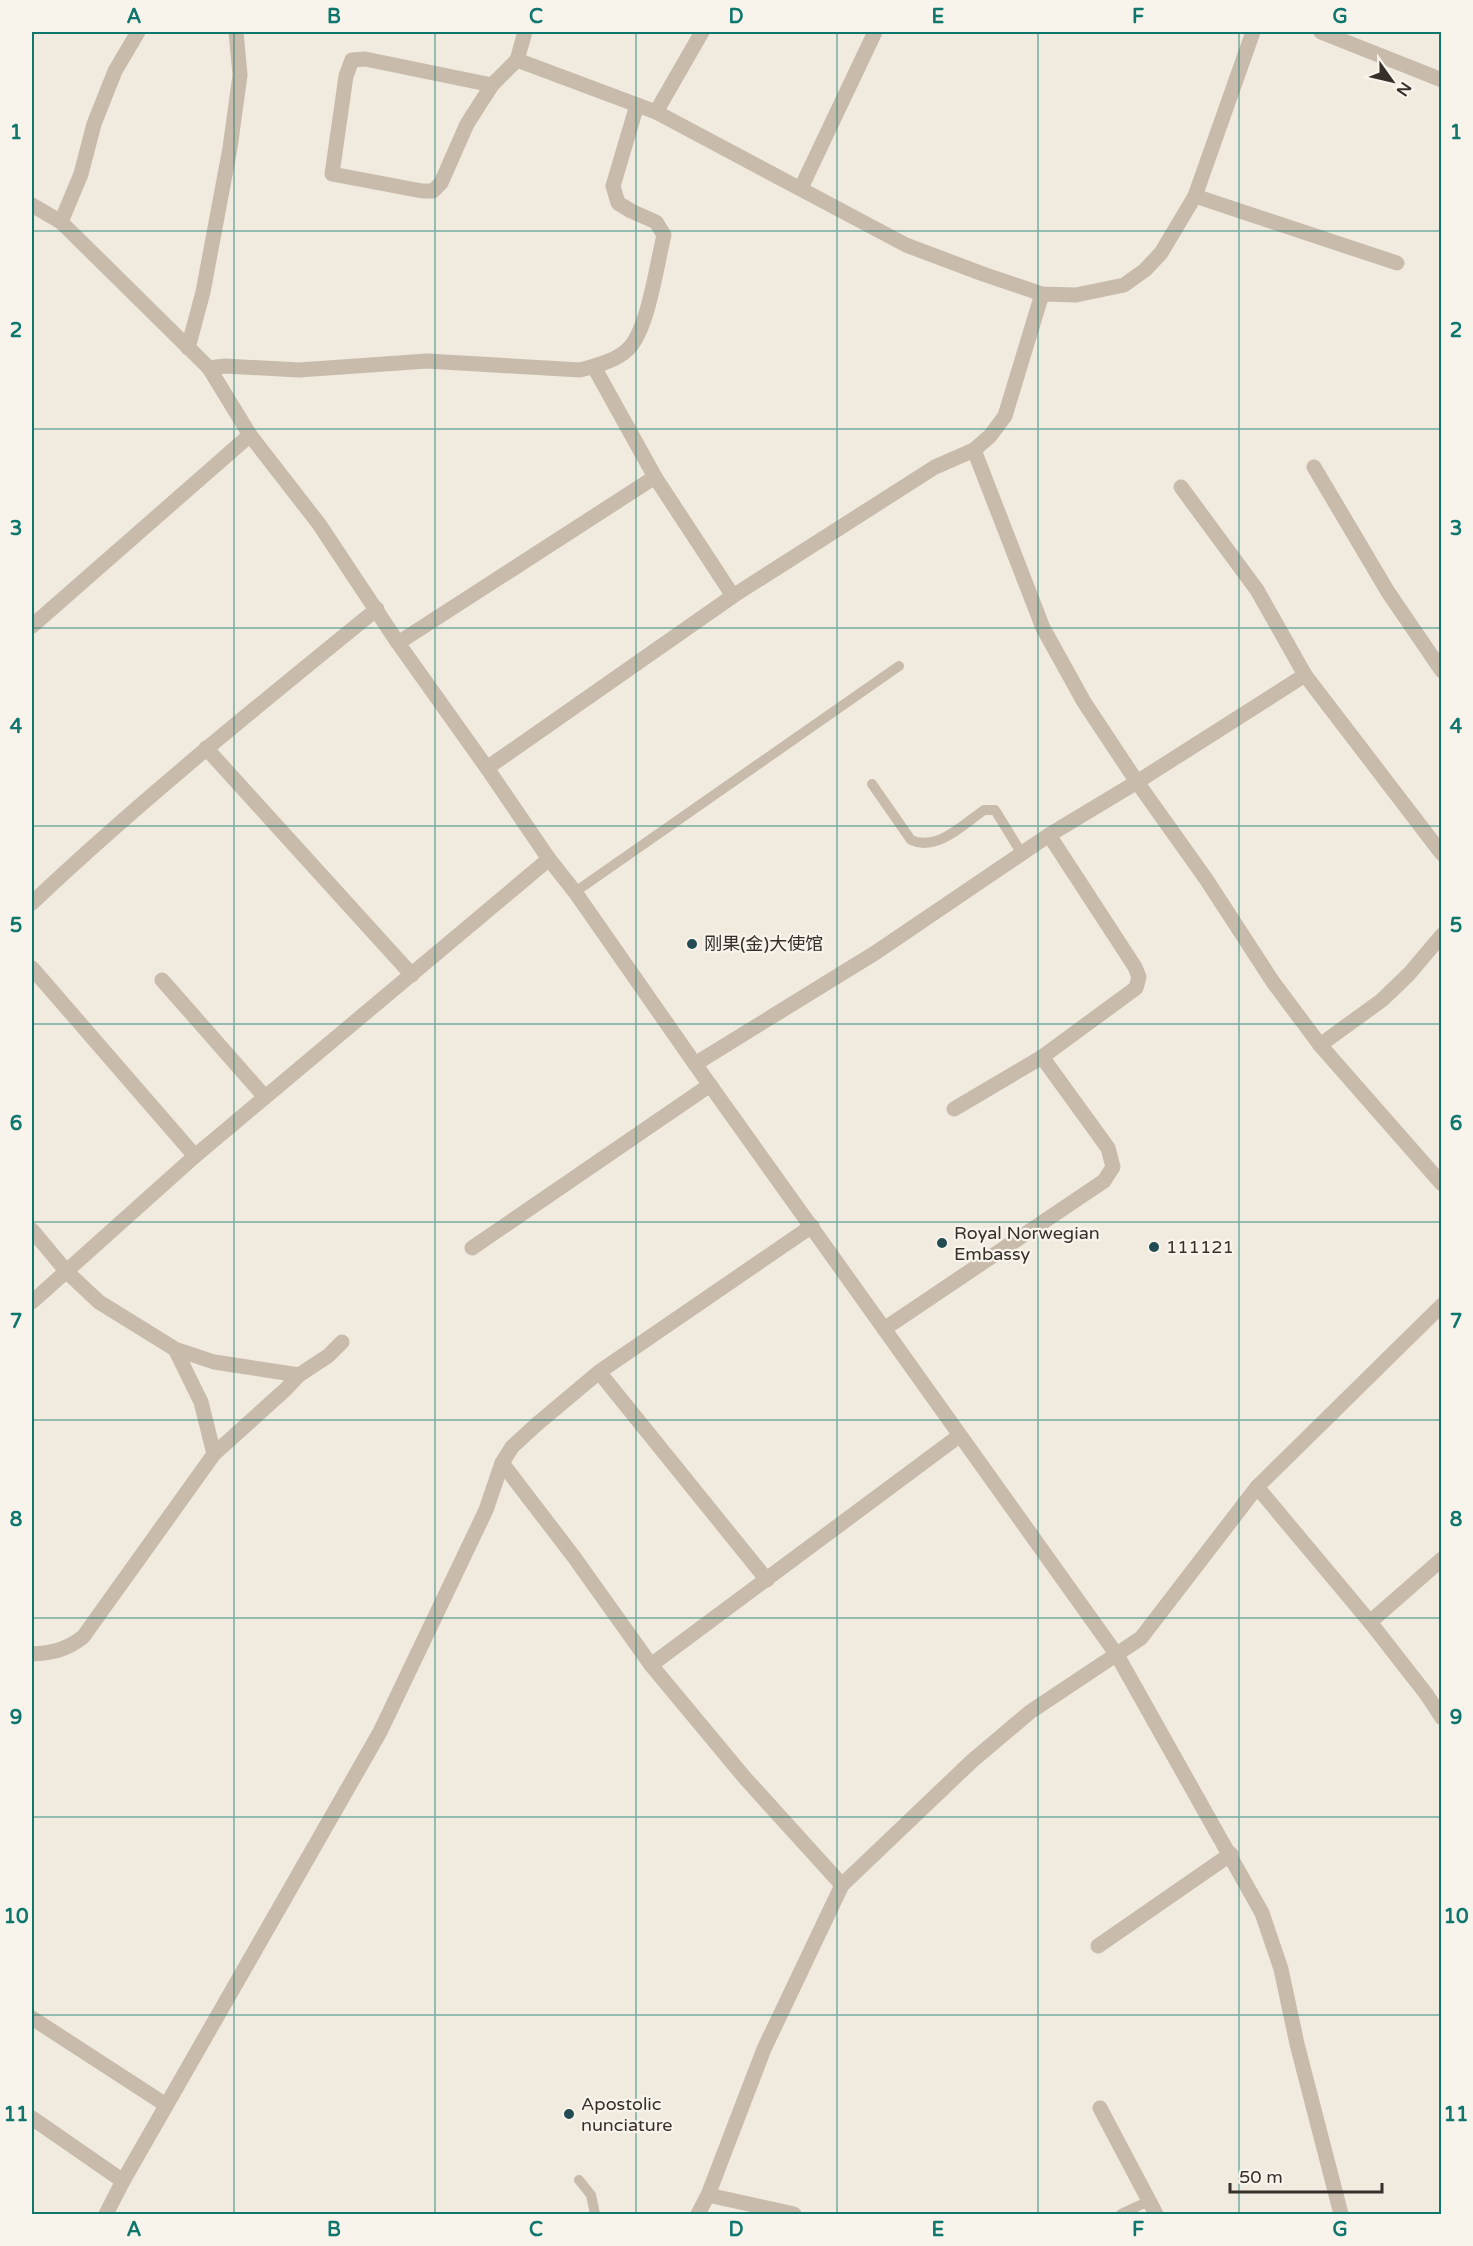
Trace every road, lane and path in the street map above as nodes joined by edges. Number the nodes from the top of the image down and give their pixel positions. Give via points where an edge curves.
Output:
1 (138, 32) edge
2 (236, 32) edge
3 (525, 32) edge
4 (702, 32) edge
5 (875, 32) edge
6 (1253, 32) edge
7 (1321, 32) edge
8 (517, 60) junction
9 (1442, 80) edge
10 (492, 84) junction
11 (637, 105) junction
12 (656, 112) junction
13 (801, 188) junction
14 (1196, 196) junction
15 (32, 205) edge
16 (61, 222) junction
17 (1397, 263) dead end
18 (1042, 294) junction
19 (188, 348) junction
20 (594, 367) junction
21 (209, 368) junction
22 (250, 435) junction
23 (974, 450) junction
24 (1314, 467) dead end
25 (656, 477) junction
26 (1181, 487) dead end
27 (734, 596) junction
28 (377, 609) junction
29 (32, 626) edge
30 (398, 643) junction
31 (899, 666) dead end
32 (1442, 670) edge
33 (1305, 675) junction
34 (206, 748) junction
35 (487, 768) junction
36 (1137, 782) junction
37 (872, 784) dead end
38 (1049, 835) junction
39 (1022, 854) junction
40 (1442, 854) edge
41 (549, 860) junction
42 (575, 892) junction
43 (32, 903) edge
44 (1442, 935) edge
45 (32, 969) edge
46 (412, 975) junction
47 (162, 980) dead end
48 (1320, 1045) junction
49 (1042, 1057) junction
50 (695, 1064) junction
51 (710, 1085) junction
52 (265, 1097) junction
53 (954, 1109) dead end
54 (195, 1156) junction
55 (1442, 1184) edge
56 (812, 1226) junction
57 (32, 1230) edge
58 (472, 1248) dead end
59 (67, 1272) junction
60 (32, 1302) edge
61 (1442, 1305) edge
62 (884, 1329) junction
63 (342, 1342) dead end
64 (175, 1349) junction
65 (599, 1372) junction
66 (299, 1375) junction
67 (959, 1436) junction
68 (214, 1454) junction
69 (502, 1463) junction
70 (1257, 1487) junction
71 (1442, 1559) edge
72 (767, 1580) junction
73 (1370, 1622) junction
74 (32, 1654) edge
75 (1117, 1655) junction
76 (651, 1665) junction
77 (1442, 1718) edge
78 (1231, 1854) junction
79 (842, 1885) junction
80 (1098, 1946) dead end
81 (32, 2018) edge
82 (166, 2105) junction
83 (1100, 2108) dead end
84 (32, 2118) edge
85 (579, 2180) dead end
86 (123, 2181) junction
87 (708, 2195) junction
88 (1152, 2208) edge
89 (106, 2214) edge
90 (595, 2214) edge
91 (698, 2214) edge
92 (794, 2214) edge
93 (1121, 2214) edge
94 (1341, 2214) edge

1 - 16 street via 115,71
2 - 19 street via 240,75 230,148 203,292
3 - 8 street
4 - 12 street
5 - 13 street
6 - 14 street
7 - 9 street
8 - 10 street
8 - 11 street
10 - 10 street via 467,124 441,183 433,191 332,174 346,76 352,60 365,58
11 - 12 street
11 - 20 street via 613,186 618,203 656,222 663,235 642,328 628,350
12 - 13 street
13 - 18 street via 906,245
14 - 17 street
14 - 18 street via 1161,253 1124,285 1076,294
15 - 16 street
16 - 19 street
18 - 23 street via 1005,416
19 - 21 street
20 - 21 street via 580,370 427,361 299,370
20 - 25 street
21 - 22 street
22 - 28 street via 319,524
22 - 29 street
23 - 27 street via 935,467
23 - 36 street via 1043,628 1084,702
24 - 32 street via 1388,592
25 - 27 street
25 - 30 street
26 - 33 street via 1257,590
27 - 35 street
28 - 30 street
28 - 34 street
30 - 35 street
31 - 42 lane
33 - 36 street
33 - 40 street
34 - 43 street
34 - 46 street
35 - 41 street
36 - 38 street
36 - 48 street
37 - 39 lane via 911,840 920,845 938,842 991,808
38 - 39 street
38 - 49 street via 1139,976 1136,988
39 - 50 street via 875,953
41 - 42 street
41 - 46 street
42 - 50 street
44 - 48 street via 1382,1000
45 - 54 street
46 - 52 street
47 - 52 street
48 - 55 street
49 - 53 street
49 - 62 street via 1108,1148 1113,1167 1104,1180
50 - 51 street
51 - 56 street
51 - 58 street
52 - 54 street
54 - 59 street
56 - 62 street
56 - 65 street
57 - 59 street
59 - 60 street
59 - 64 street via 99,1302
61 - 70 street
62 - 67 street
63 - 66 street
64 - 66 street via 214,1362
64 - 68 street via 201,1402
65 - 69 street via 512,1447
65 - 72 street
66 - 68 street
67 - 72 street
67 - 75 street
68 - 74 street via 83,1637 53,1653
69 - 76 street
69 - 82 street via 486,1510 380,1732
70 - 73 street
70 - 75 street via 1141,1638
71 - 73 street
72 - 76 street
73 - 77 street
75 - 78 street
75 - 79 street via 1030,1712 988,1747
76 - 79 street via 744,1778
78 - 80 street
78 - 94 street via 1262,1913 1281,1969
79 - 87 street via 764,2049
81 - 82 street
82 - 86 street
83 - 88 street
84 - 86 street
85 - 90 lane via 591,2195
86 - 89 street
87 - 91 street
87 - 92 street
88 - 93 lane

